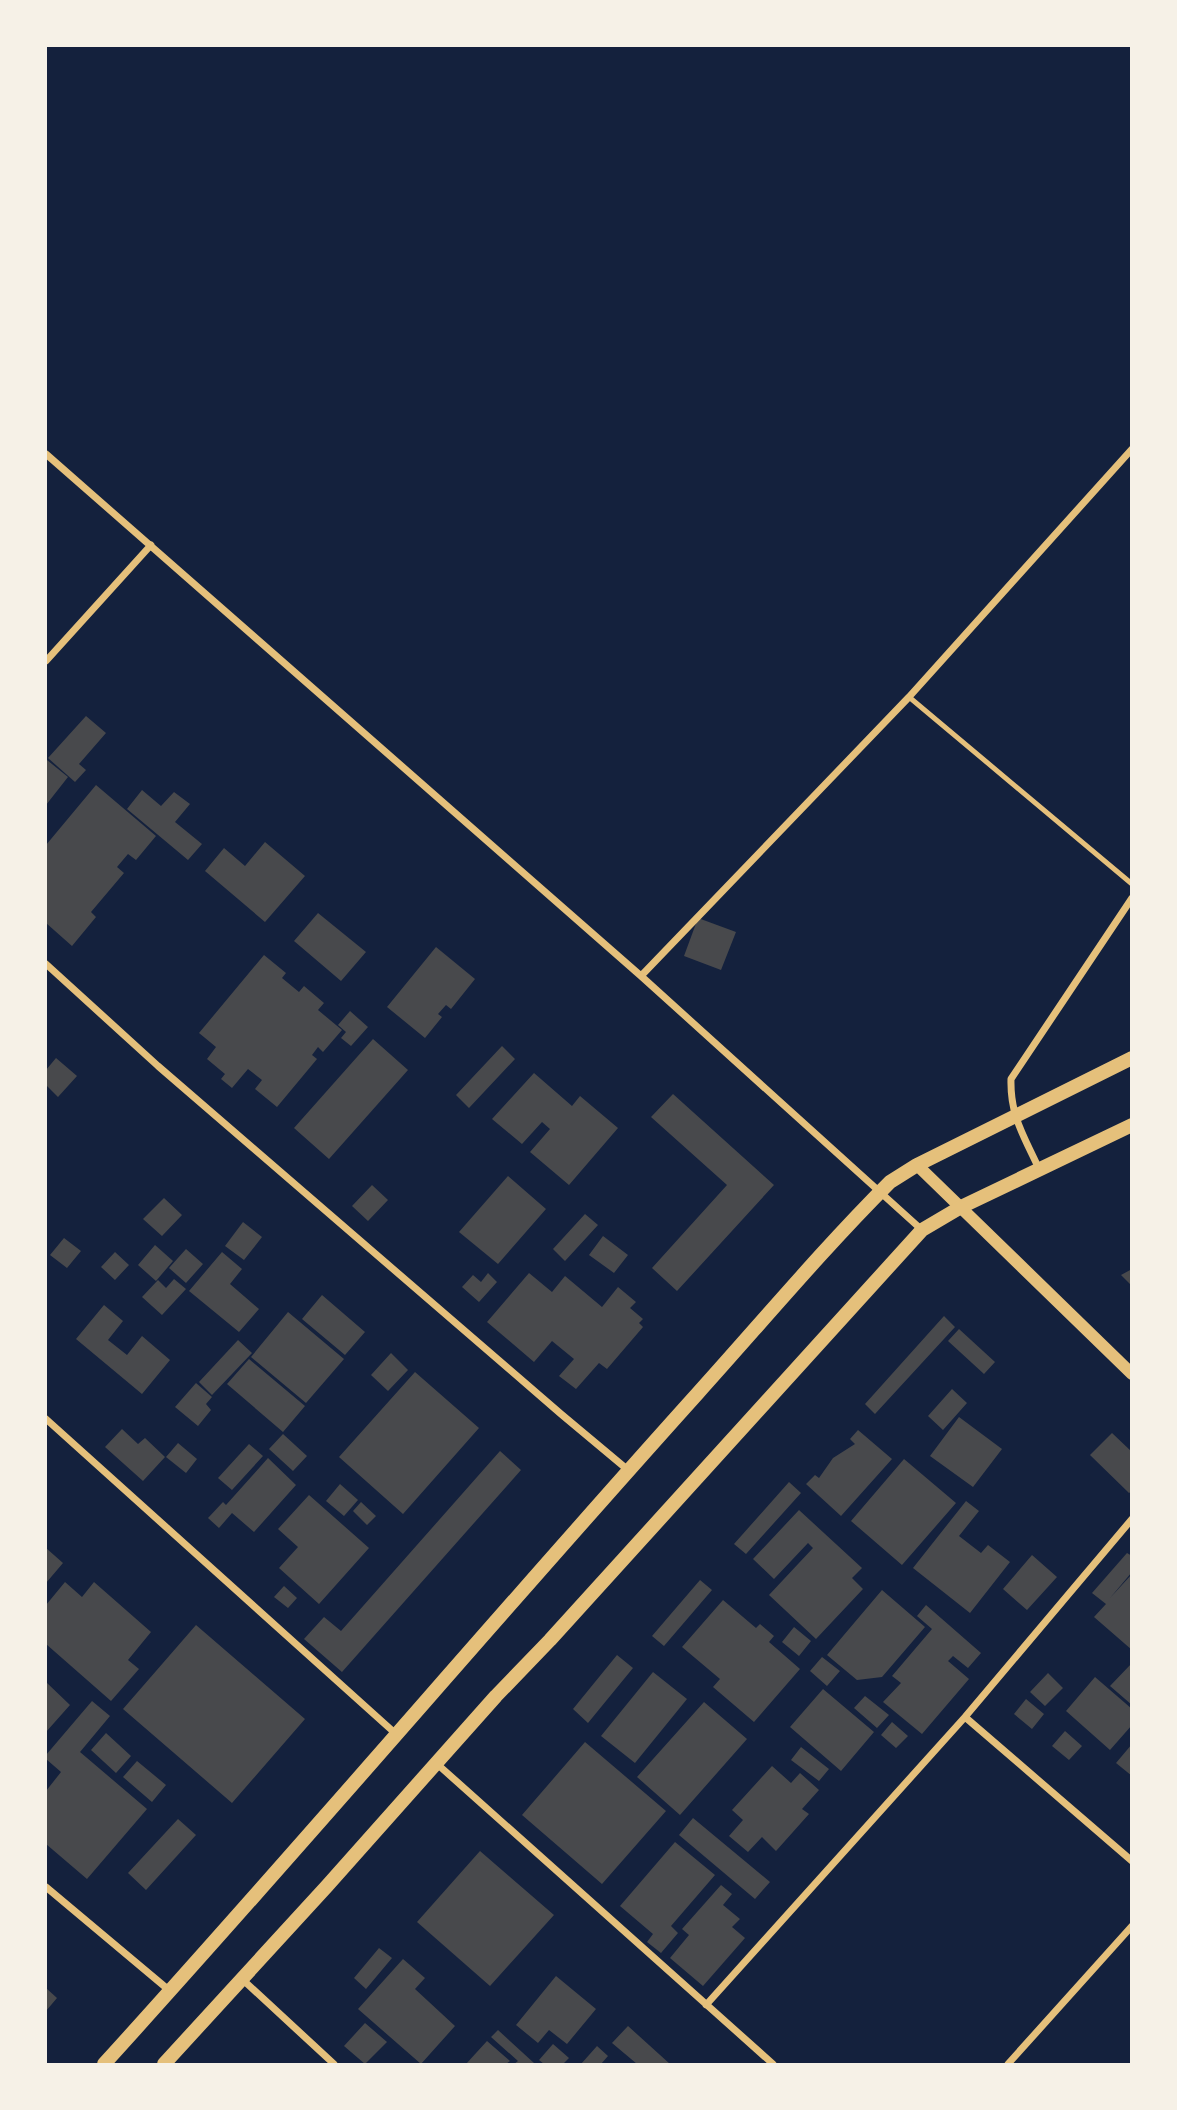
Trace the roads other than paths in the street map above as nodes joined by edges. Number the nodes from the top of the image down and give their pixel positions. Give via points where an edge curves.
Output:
1 (1132, 449) edge
2 (46, 454) edge
3 (151, 545) junction
4 (46, 661) edge
5 (909, 697) junction
6 (1132, 884) edge
7 (1132, 898) edge
8 (46, 964) edge
9 (641, 976) junction
10 (1132, 1058) edge
11 (1014, 1115) junction
12 (1132, 1125) edge
13 (917, 1165) junction
14 (1039, 1170) junction
15 (880, 1191) junction
16 (961, 1207) junction
17 (922, 1230) junction
18 (1132, 1374) edge
19 (46, 1419) edge
20 (628, 1470) junction
21 (1132, 1519) edge
22 (965, 1717) junction
23 (396, 1734) junction
24 (436, 1763) junction
25 (1132, 1861) edge
26 (46, 1887) edge
27 (1132, 1926) edge
28 (242, 1979) junction
29 (170, 1992) junction
30 (706, 2005) junction
31 (104, 2064) edge
32 (164, 2064) edge
33 (334, 2064) edge
34 (773, 2064) edge
35 (1008, 2064) edge

1 - 5 street
2 - 3 street
3 - 4 street
3 - 9 street
5 - 6 lane
5 - 9 street
7 - 11 street via 1012,1079
8 - 20 street
9 - 15 street
10 - 11 main road
11 - 13 main road
11 - 14 street
12 - 14 main road
13 - 15 main road
13 - 16 street
14 - 16 main road
15 - 17 street
15 - 20 main road
16 - 17 main road
16 - 18 street
17 - 24 main road
19 - 23 street
20 - 23 main road
21 - 22 street
22 - 25 street
22 - 30 street
23 - 29 main road
24 - 28 main road
24 - 30 street
26 - 29 street
27 - 35 street
28 - 32 main road
28 - 33 street
29 - 31 main road
30 - 34 street

